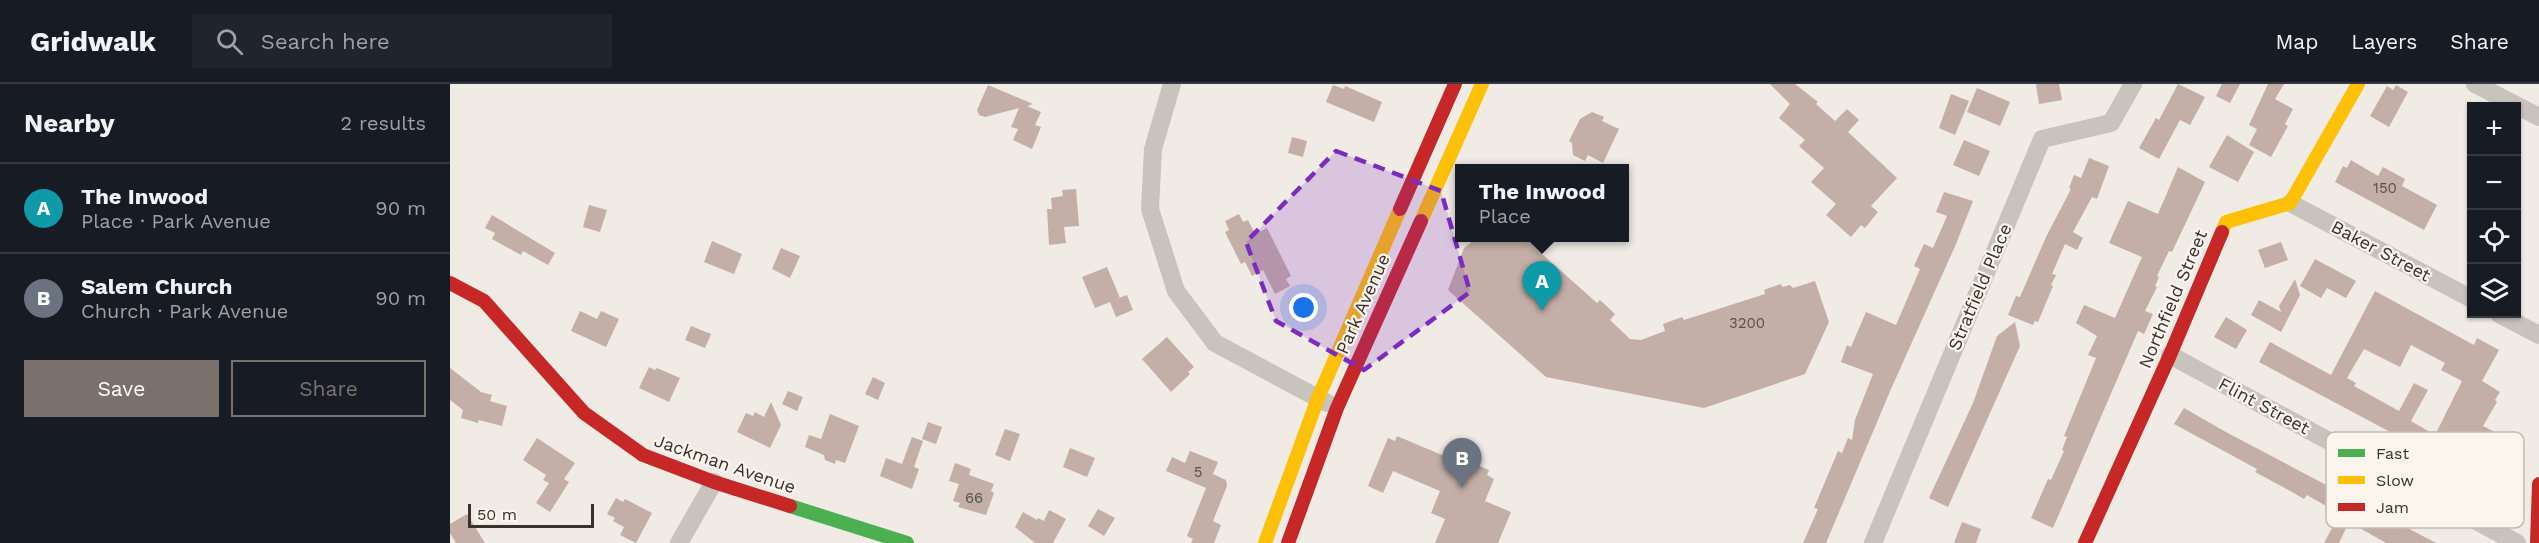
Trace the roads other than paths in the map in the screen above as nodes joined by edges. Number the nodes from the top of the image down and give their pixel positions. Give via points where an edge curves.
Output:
1 (1172, 84) edge
2 (1455, 84) edge
3 (1482, 84) edge
4 (2133, 84) edge
5 (2358, 84) edge
6 (2475, 84) edge
7 (2539, 117) edge
8 (2290, 203) junction
9 (450, 283) edge
10 (2467, 296) edge
11 (2507, 318) edge
12 (2539, 335) edge
13 (2169, 355) junction
14 (1318, 398) junction
15 (1336, 408) junction
16 (2326, 440) edge
17 (714, 482) junction
18 (2539, 484) edge
19 (2489, 528) edge
20 (679, 543) edge
21 (908, 543) edge
22 (1265, 543) edge
23 (1288, 543) edge
24 (1873, 543) edge
25 (2085, 543) edge
26 (2517, 543) edge
27 (2537, 543) edge

1 - 14 street via 1153,149 1150,209 1176,291 1215,344
2 - 14 street, Park Avenue
3 - 15 street, Park Avenue
4 - 24 street, Stratfield Place via 2111,123 2042,139
5 - 8 street
6 - 7 street
8 - 10 street, Baker Street
8 - 13 street, Northfield Street via 2226,222
9 - 17 street, Jackman Avenue via 484,301 584,413 643,455
11 - 12 street
13 - 16 street, Flint Street
13 - 25 street, Northfield Street
14 - 15 street
14 - 22 street, Park Avenue
15 - 23 street, Park Avenue
17 - 20 street
17 - 21 street, Jackman Avenue
18 - 27 street
19 - 26 street, Flint Street

